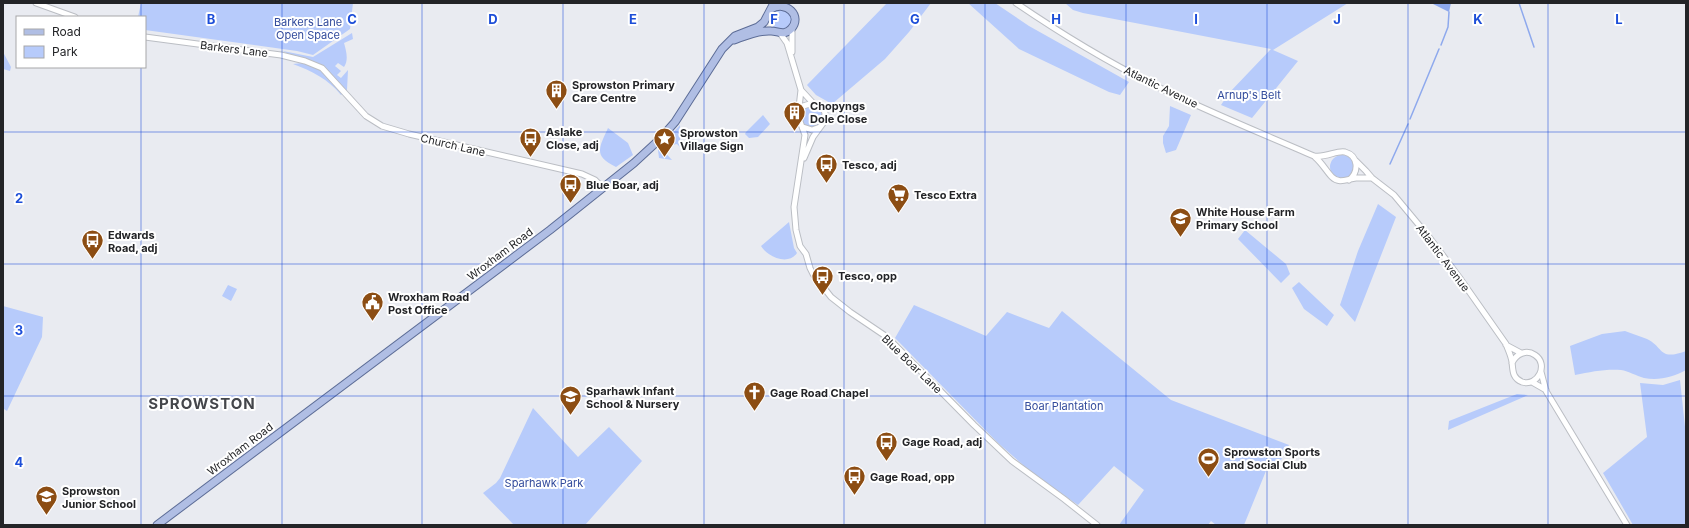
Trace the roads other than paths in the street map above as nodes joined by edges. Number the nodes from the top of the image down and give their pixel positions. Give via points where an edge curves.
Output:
1 (36, 3) edge
2 (774, 3) edge
3 (1016, 3) edge
4 (787, 5) edge
5 (769, 13) junction
6 (72, 16) edge
7 (792, 27) junction
8 (773, 30) junction
9 (780, 33) junction
10 (146, 37) edge
11 (729, 43) junction
12 (793, 59) junction
13 (322, 68) joint
14 (801, 90) junction
15 (813, 103) junction
16 (800, 110) junction
17 (803, 127) junction
18 (821, 127) junction
19 (1333, 155) junction
20 (1314, 156) junction
21 (1356, 161) junction
22 (800, 168) junction
23 (1328, 170) junction
24 (1372, 178) junction
25 (1349, 180) junction
26 (602, 187) junction
27 (1506, 344) junction
28 (1521, 353) junction
29 (1512, 363) junction
30 (1541, 372) junction
31 (1532, 382) junction
32 (1546, 391) junction
33 (157, 525) edge
34 (1097, 525) edge
35 (1626, 525) edge

1 - 6 street
2 - 5 main road, Wroxham Road
3 - 20 street, Atlantic Avenue via 1044,22 1154,85
4 - 5 main road via 775,6
4 - 7 main road via 792,10 795,20
5 - 8 main road via 769,26
5 - 11 main road, Wroxham Road via 764,22 735,36
7 - 9 main road
7 - 12 street, Blue Boar Lane
8 - 9 main road
8 - 11 main road, Wroxham Road via 754,33
9 - 12 street, Blue Boar Lane
10 - 13 street, Barkers Lane via 281,55
11 - 26 main road, Wroxham Road via 713,62 686,106 663,136 634,163
12 - 14 street, Blue Boar Lane
13 - 26 street, Church Lane via 366,116 382,126 415,136 582,174 595,180
14 - 15 street, Blue Boar Lane
14 - 16 street, Blue Boar Lane
15 - 16 street via 803,106
15 - 18 street, Blue Boar Lane via 819,105 825,113
16 - 17 street, Blue Boar Lane via 798,116
17 - 18 street via 812,130
17 - 22 street, Blue Boar Lane via 805,135
18 - 22 street, Blue Boar Lane via 813,137
19 - 20 street, Atlantic Avenue
19 - 21 street, Atlantic Avenue via 1347,153
19 - 23 street via 1328,162
20 - 23 street, Atlantic Avenue
21 - 24 street, Atlantic Avenue
21 - 25 street via 1357,168
22 - 34 street, Blue Boar Lane via 794,207 798,239 810,268 826,291 843,307 887,337 1012,461
23 - 25 street, Atlantic Avenue via 1337,180
24 - 25 street, Atlantic Avenue
24 - 27 street, Atlantic Avenue via 1394,195 1429,237
26 - 33 main road, Wroxham Road via 550,230
27 - 28 street, Atlantic Avenue
27 - 29 street, Atlantic Avenue
28 - 29 street
28 - 30 street, Atlantic Avenue via 1528,352 1537,356 1542,365
29 - 31 street, Atlantic Avenue via 1516,378
30 - 31 street
30 - 32 street, Atlantic Avenue
31 - 32 street, Atlantic Avenue
32 - 35 street, Atlantic Avenue

